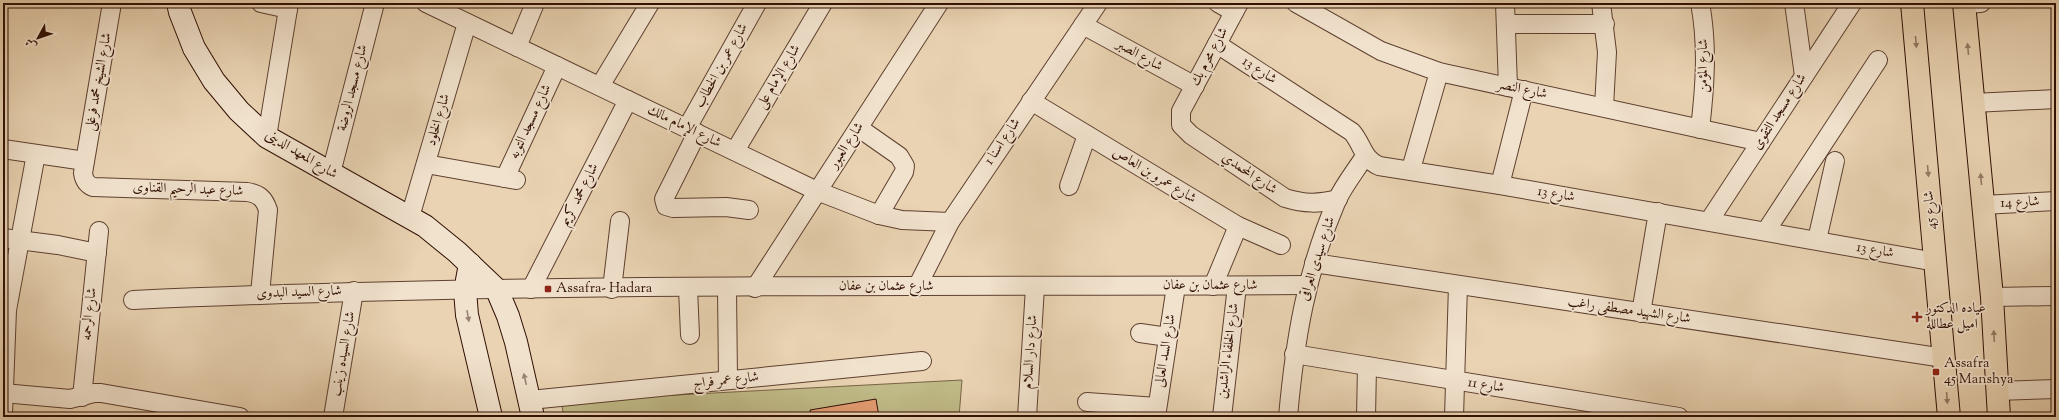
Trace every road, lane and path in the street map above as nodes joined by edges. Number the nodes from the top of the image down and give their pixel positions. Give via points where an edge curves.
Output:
1 (112, 3) edge
2 (178, 3) edge
3 (261, 3) edge
4 (375, 3) edge
5 (428, 3) edge
6 (535, 3) edge
7 (650, 3) edge
8 (757, 3) edge
9 (823, 3) edge
10 (938, 3) edge
11 (1098, 3) edge
12 (1218, 3) edge
13 (1296, 3) edge
14 (1505, 3) edge
15 (1600, 3) edge
16 (1700, 3) edge
17 (1794, 3) edge
18 (1852, 3) edge
19 (1912, 3) edge
20 (1970, 3) edge
21 (288, 6) edge
22 (1237, 8) edge
23 (467, 23) junction
24 (1507, 24) junction
25 (1604, 24) junction
26 (1083, 25) junction
27 (1217, 44) junction
28 (517, 47) junction
29 (1878, 60) dead end
30 (557, 66) junction
31 (1439, 72) junction
32 (1804, 76) junction
33 (600, 86) junction
34 (1195, 86) junction
35 (1516, 88) junction
36 (2056, 99) edge
37 (628, 100) junction
38 (1031, 102) junction
39 (1973, 103) junction
40 (1604, 107) junction
41 (1181, 111) joint
42 (859, 128) junction
43 (1700, 128) junction
44 (692, 131) junction
45 (1087, 135) junction
46 (267, 137) junction
47 (1761, 142) junction
48 (3, 149) edge
49 (735, 151) junction
50 (36, 154) junction
51 (1365, 156) junction
52 (85, 161) junction
53 (1835, 161) dead end
54 (426, 164) junction
55 (1412, 169) junction
56 (332, 173) junction
57 (1500, 185) junction
58 (1069, 186) dead end
59 (818, 191) junction
60 (1338, 199) junction
61 (2056, 201) edge
62 (1983, 205) junction
63 (749, 210) dead end
64 (1658, 212) junction
65 (879, 215) junction
66 (410, 217) junction
67 (620, 221) dead end
68 (1709, 221) junction
69 (950, 222) junction
70 (1238, 226) junction
71 (99, 231) dead end
72 (1766, 231) junction
73 (11, 239) edge
74 (1817, 240) junction
75 (1281, 245) dead end
76 (97, 252) junction
77 (1936, 262) junction
78 (1314, 263) junction
79 (470, 264) junction
80 (8, 282) edge
81 (1307, 285) junction
82 (1458, 285) junction
83 (1176, 286) junction
84 (1212, 286) junction
85 (1237, 286) junction
86 (917, 287) junction
87 (1035, 287) junction
88 (688, 288) junction
89 (727, 288) junction
90 (755, 288) junction
91 (532, 289) junction
92 (612, 289) junction
93 (497, 290) junction
94 (354, 291) junction
95 (466, 291) junction
96 (260, 294) junction
97 (2056, 296) edge
98 (1992, 297) junction
99 (133, 300) dead end
100 (1641, 313) junction
101 (1140, 333) dead end
102 (690, 335) dead end
103 (1168, 337) junction
104 (1294, 354) junction
105 (1944, 358) junction
106 (922, 361) dead end
107 (1367, 366) junction
108 (728, 380) junction
109 (1454, 381) junction
110 (2056, 389) edge
111 (1997, 391) junction
112 (4, 393) edge
113 (82, 397) junction
114 (1087, 402) dead end
115 (531, 409) edge
116 (1611, 411) edge
117 (1156, 412) edge
118 (3, 414) edge
119 (234, 416) edge
120 (333, 417) edge
121 (491, 417) edge
122 (1027, 417) edge
123 (1222, 417) edge
124 (1288, 417) edge
125 (1366, 417) edge
126 (1454, 417) edge
127 (1679, 417) edge
128 (1949, 417) edge
129 (1999, 417) edge

1 - 52 street, شارع الشيخ محمد فرغلى
2 - 46 street, شارع المعهد الدينى via 194,48 214,81 239,111
3 - 21 street
4 - 56 street, شارع مسجد الروضة
5 - 23 street, شارع الإمام مالك
6 - 28 street
7 - 33 street
8 - 44 street, شارع عمر بن الخطاب
9 - 49 street, شارع الإمام على
10 - 42 street, شارع العبور
11 - 26 street, شارع اسنا 1
12 - 22 street
13 - 31 street, شارع النصر via 1381,51
14 - 24 street
15 - 25 street
16 - 43 street, شارع المؤمن via 1705,52 1705,90
17 - 32 street
18 - 32 street, شارع مسجد التقوى
19 -> 77 main road, شارع 45
39 -> 20 main road
21 - 46 street
22 - 27 street, شارع محرم بك
23 - 28 street, شارع الإمام مالك
23 - 54 street, شارع الخلود
24 - 25 street
24 - 35 street
25 - 40 street via 1607,66
26 - 34 street, شارع الصبر
26 - 38 street, شارع اسنا 1
27 - 34 street, شارع محرم بك
27 - 51 street, شارع 13 via 1352,132 1359,140
28 - 30 street, شارع الإمام مالك
29 - 72 street
30 - 33 street, شارع الإمام مالك
30 - 54 street, شارع مسجد التوبه via 511,179
31 - 35 street, شارع النصر
31 - 55 street
32 - 47 street, شارع مسجد التقوى
33 - 37 street, شارع الإمام مالك
34 - 41 street, شارع محرم بك
35 - 40 street, شارع النصر
35 - 57 street
36 - 39 street
37 - 44 street, شارع الإمام مالك
37 - 91 street, شارع محمد كريم
38 - 45 street, شارع عمرو بن العاص
38 - 69 street, شارع اسنا 1
62 -> 39 main road
40 - 43 street, شارع النصر
41 - 60 street, شارع المحمدي via 1185,131 1285,198 1302,203 1320,204
42 - 59 street, شارع العبور
42 - 65 street via 900,156 905,166
43 - 47 street, شارع النصر
44 - 49 street, شارع الإمام مالك
44 - 63 street, شارع عمر بن الخطاب via 664,199 666,206
45 - 58 street
45 - 70 street, شارع عمرو بن العاص
46 - 56 street, شارع المعهد الدينى
47 - 68 street, شارع مسجد التقوى
48 - 50 street
49 - 59 street, شارع الإمام مالك
50 - 52 street
50 - 73 street
51 - 55 street, شارع 13 via 1379,166
51 - 60 street, شارع سيدى العراقى
52 - 96 street, شارع عبد الرحيم القناوى via 84,179 93,187 257,194 265,200 268,210
53 - 74 street
54 - 66 street, شارع الخلود
55 - 57 street, شارع 13
56 - 66 street, شارع المعهد الدينى
57 - 64 street, شارع 13
59 - 65 street, شارع الإمام مالك
59 - 90 street, شارع العبور
60 - 78 street, شارع سيدى العراقى
61 - 62 street, شارع 14
62 - 98 main road
64 - 68 street, شارع 13
64 - 100 street
65 - 69 street, شارع الإمام مالك via 902,220
66 - 79 street, شارع المعهد الدينى via 441,238
67 - 92 street
68 - 72 street, شارع 13
69 - 86 street, شارع اسنا 1
70 - 75 street, شارع عمرو بن العاص
70 - 84 street
71 - 76 street, شارع الرحمه
72 - 74 street, شارع 13
73 - 76 street
73 - 80 street
74 - 77 street, شارع 13
76 - 113 street, شارع الرحمه
77 - 105 main road, شارع 45
78 - 81 street, شارع سيدى العراقى
78 - 82 street, شارع الشهيد مصطفى راغب
79 - 93 street, شارع المعهد الدينى
79 - 95 street
80 - 112 street
81 - 85 street, شارع عثمان بن عفان
81 - 104 street, شارع سيدى العراقى
82 - 100 street, شارع الشهيد مصطفى راغب
82 - 109 street
83 - 84 street, شارع عثمان بن عفان
83 - 87 street, شارع عثمان بن عفان
83 - 103 street, شارع السد العالى
84 - 85 street, شارع عثمان بن عفان
85 - 123 street, شارع الخلفاء الراشدين
86 - 87 street, شارع عثمان بن عفان
86 - 90 street, شارع عثمان بن عفان
87 - 122 street, شارع دار السلام
88 - 89 street, شارع عثمان بن عفان
88 - 92 street, شارع عثمان بن عفان
88 - 102 street
89 - 90 street, شارع عثمان بن عفان
89 - 108 street
91 - 92 street, شارع عثمان بن عفان
91 - 93 street, شارع عثمان بن عفان
93 - 95 street, شارع عثمان بن عفان
115 -> 93 street, شارع المعهد الدينى via 516,342
94 - 95 street, شارع السيد البدوى
94 - 96 street, شارع السيد البدوى
94 - 120 street, شارع السيده زينب
95 -> 121 street via 468,315
96 - 99 street, شارع السيد البدوى
97 - 98 street
111 -> 98 main road
100 - 105 street, شارع الشهيد مصطفى راغب
101 - 103 street
103 - 117 street, شارع السد العالى
104 - 107 street, شارع 11
104 - 124 street, شارع سيدى العراقى
105 -> 128 main road, شارع 45
106 - 108 street, شارع عمر فراج
107 - 109 street, شارع 11
107 - 125 street
108 - 115 street, شارع عمر فراج
109 - 116 street, شارع 11
109 - 126 street
110 - 111 street
111 - 129 main road
112 - 113 street via 70,399
112 - 118 street
113 - 119 street via 94,393
114 - 117 street
116 - 127 street, شارع 11

